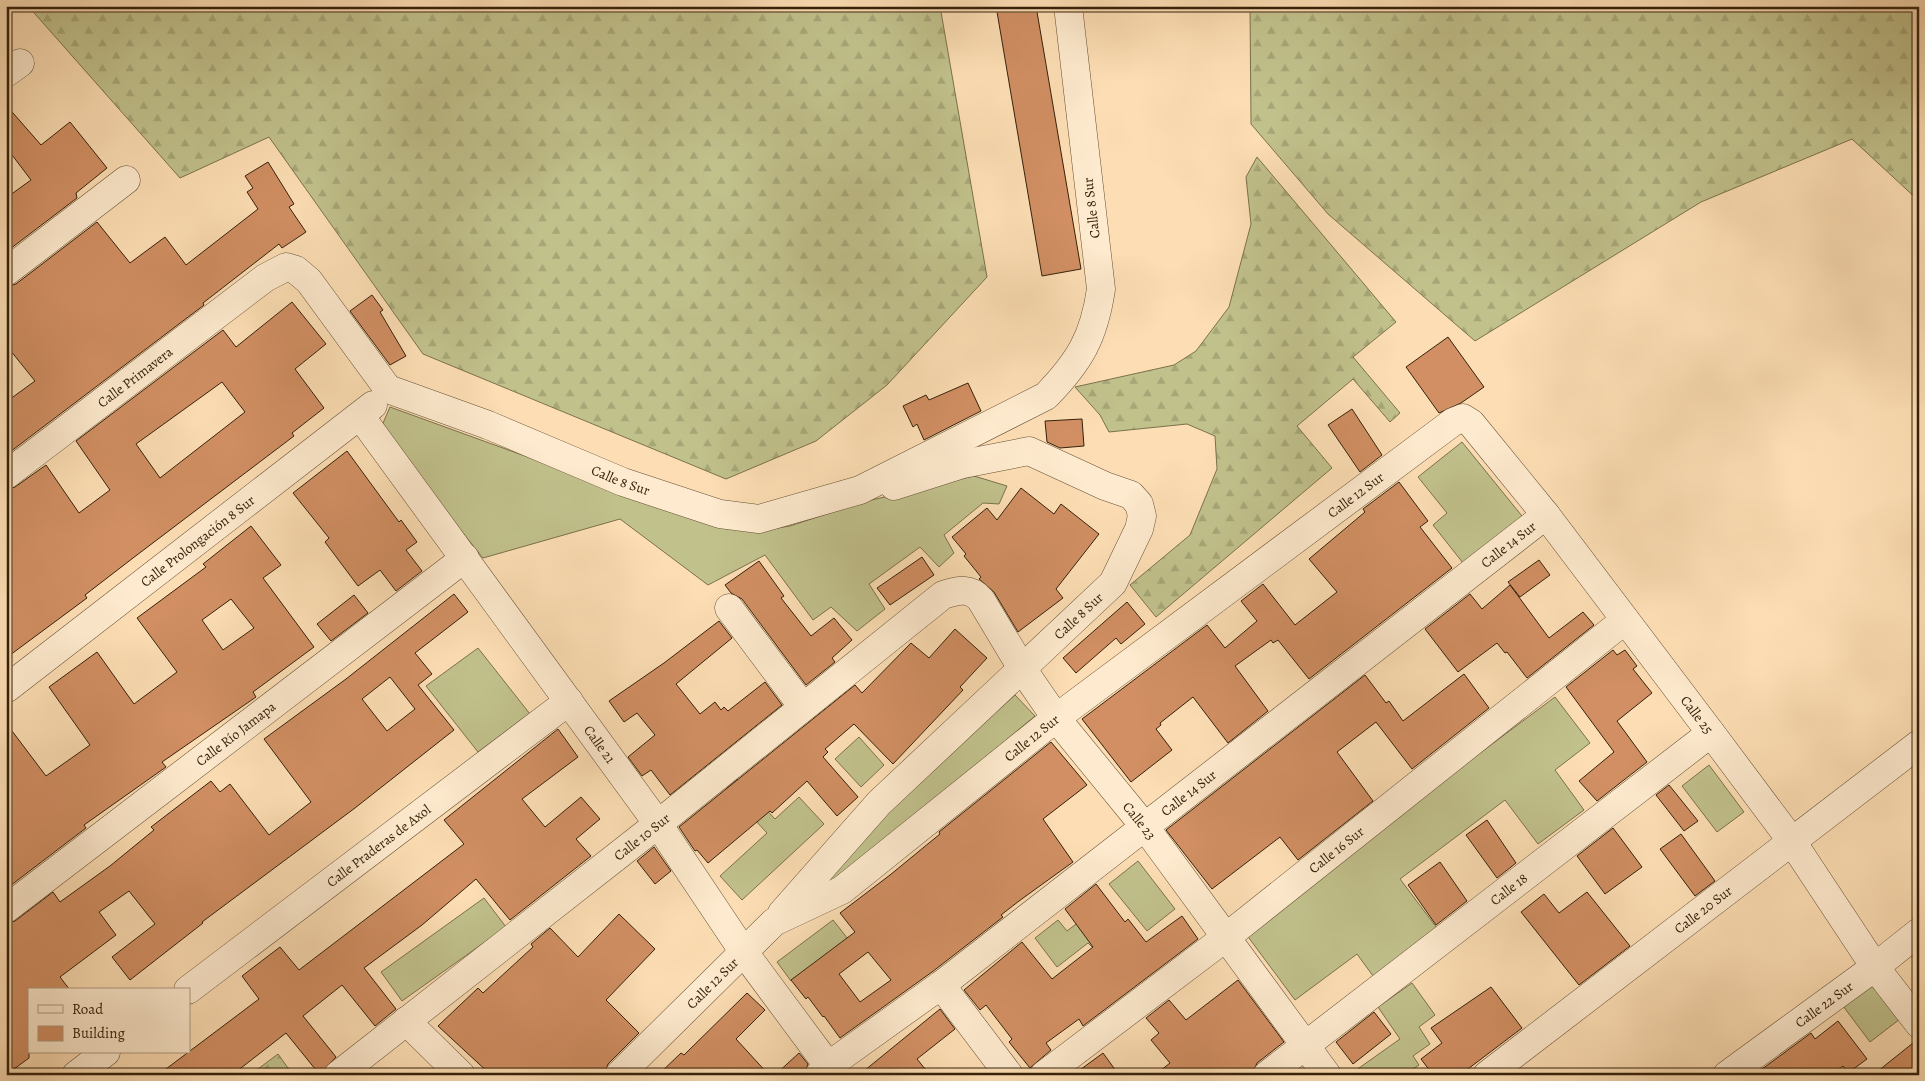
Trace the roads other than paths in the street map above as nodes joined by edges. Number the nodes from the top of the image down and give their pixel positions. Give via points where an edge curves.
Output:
1 (1068, 6) edge
2 (126, 180) dead end
3 (6, 272) edge
4 (388, 389) junction
5 (361, 417) junction
6 (1463, 418) joint
7 (6, 475) edge
8 (860, 490) junction
9 (1546, 515) junction
10 (465, 558) junction
11 (943, 595) joint
12 (729, 608) dead end
13 (1625, 620) junction
14 (1023, 670) junction
15 (6, 689) edge
16 (569, 701) junction
17 (803, 707) junction
18 (1056, 718) junction
19 (1711, 733) junction
20 (1919, 744) edge
21 (658, 824) junction
22 (1145, 827) junction
23 (1791, 840) junction
24 (6, 909) edge
25 (774, 922) junction
26 (1919, 932) edge
27 (1225, 938) junction
28 (742, 951) junction
29 (1875, 967) junction
30 (941, 985) junction
31 (190, 988) edge
32 (406, 1021) junction
33 (1919, 1024) edge
34 (1306, 1045) junction
35 (103, 1054) edge
36 (827, 1072) edge
37 (76, 1075) edge
38 (338, 1075) edge
39 (461, 1075) edge
40 (619, 1075) edge
41 (1009, 1075) edge
42 (1044, 1075) edge
43 (1267, 1075) edge
44 (1328, 1075) edge
45 (1487, 1075) edge
46 (1726, 1075) edge

1 - 8 street, Calle 8 Sur via 1101,288 1089,341 1064,378 1046,396
2 - 3 street
4 - 5 street, Calle Prolongación 8 Sur
4 - 7 street, Calle Primavera via 309,282 296,270 286,267 265,278
4 - 8 street, Calle 8 Sur via 488,425 623,482 720,514 759,519
5 - 10 street, Calle 21
5 - 15 street, Calle Prolongación 8 Sur
6 - 9 street, Calle 25 via 1471,423
6 - 18 street, Calle 12 Sur via 1453,422
8 - 14 street, Calle 8 Sur via 879,490 964,464 1029,451 1132,495 1142,516 1113,583
9 - 13 street, Calle 25
9 - 22 street, Calle 14 Sur
10 - 16 street, Calle 21
10 - 24 street, Calle Río Jamapa
11 - 14 street, Calle 23 via 956,590 975,592
11 - 17 street, Calle 10 Sur
12 - 17 street
13 - 19 street, Calle 25
13 - 27 street, Calle 16 Sur
14 - 18 street, Calle 23
14 - 25 street, Calle 8 Sur via 879,803
16 - 21 street, Calle 21
16 - 31 street, Calle Praderas de Axol
17 - 21 street, Calle 10 Sur
18 - 22 street, Calle 23
18 - 25 street, Calle 12 Sur via 842,890
19 - 23 street, Calle 25
19 - 34 street, Calle 18
20 - 23 street, Calle 20 Sur
21 - 28 street, Calle 21
21 - 32 street, Calle 10 Sur
22 - 27 street, Calle 23
22 - 30 street, Calle 14 Sur
23 - 29 street, Calle 25
23 - 45 street, Calle 20 Sur
25 - 28 street, Calle 12 Sur
26 - 29 street, Calle 22 Sur
27 - 34 street, Calle 23
27 - 42 street, Calle 16 Sur
28 - 36 street, Calle 21
28 - 40 street, Calle 12 Sur
29 - 33 street, Calle 25
29 - 46 street, Calle 22 Sur
30 - 36 street, Calle 14 Sur
30 - 41 street
32 - 38 street, Calle 10 Sur
32 - 39 street
34 - 43 street, Calle 18
34 - 44 street, Calle 23
35 - 37 street

